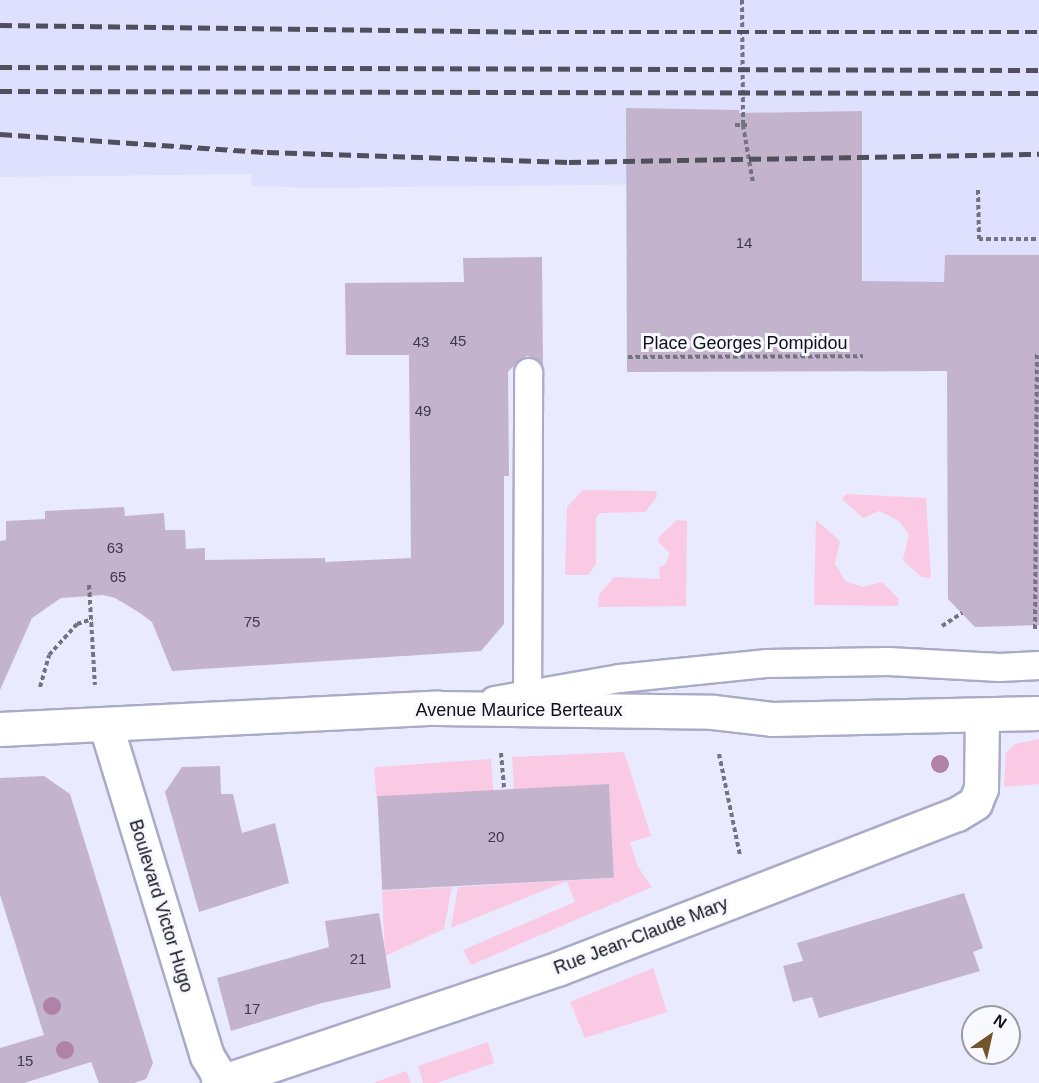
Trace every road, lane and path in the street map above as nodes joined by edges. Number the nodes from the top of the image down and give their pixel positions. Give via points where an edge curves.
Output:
1 (742, 0) edge
2 (735, 125) dead end
3 (746, 125) junction
4 (753, 183) dead end
5 (978, 190) dead end
6 (1039, 239) edge
7 (1037, 354) dead end
8 (863, 356) dead end
9 (628, 357) dead end
10 (528, 372) dead end
11 (89, 585) dead end
12 (962, 613) dead end
13 (92, 619) junction
14 (942, 627) dead end
15 (1035, 636) dead end
16 (1039, 665) edge
17 (999, 668) junction
18 (1039, 683) edge
19 (94, 689) dead end
20 (40, 691) dead end
21 (527, 701) junction
22 (1039, 713) edge
23 (982, 716) junction
24 (106, 726) junction
25 (0, 729) edge
26 (717, 744) dead end
27 (501, 753) dead end
28 (504, 790) dead end
29 (741, 858) dead end
30 (221, 1082) edge

1 - 3 path
2 - 3 path
3 - 4 path
5 - 6 path via 979,239
7 - 15 path
8 - 9 path, Place Georges Pompidou
10 - 21 lane
11 - 13 path
12 - 14 path
13 - 19 path
13 - 20 path via 76,624 49,655
16 - 17 lane
17 - 18 lane
17 - 21 lane via 808,661 710,668
21 - 23 street, Avenue Maurice Berteaux via 772,719
21 - 24 street, Avenue Maurice Berteaux
22 - 23 street, Avenue Maurice Berteaux
23 - 30 street, Rue Jean-Claude Mary via 981,788 975,803 957,814 557,969
24 - 25 street, Avenue Maurice Berteaux
24 - 30 street, Boulevard Victor Hugo via 207,1056
26 - 29 path
27 - 28 path

